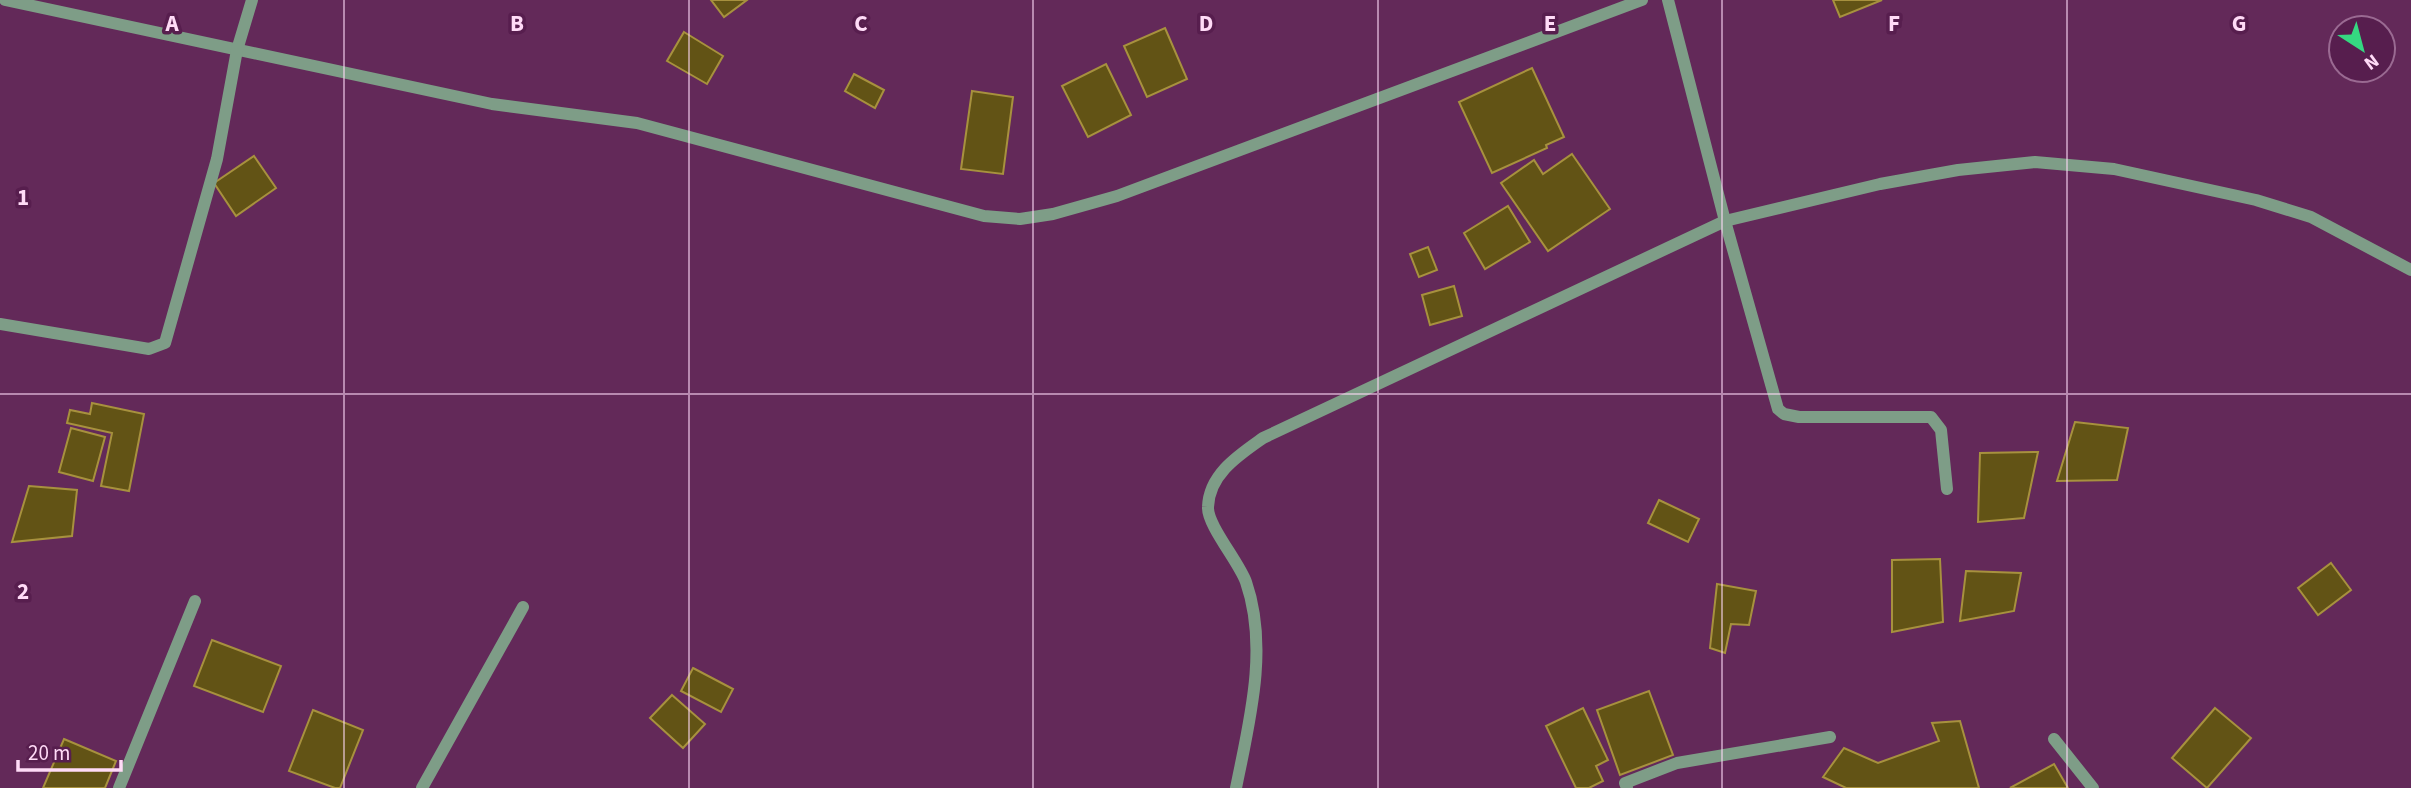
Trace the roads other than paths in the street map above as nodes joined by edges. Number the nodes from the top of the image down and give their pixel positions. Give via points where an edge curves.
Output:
1 (5, 0) edge
2 (252, 0) edge
3 (1642, 0) edge
4 (1668, 0) edge
5 (237, 50) junction
6 (1725, 221) junction
7 (2411, 270) edge
8 (0, 324) edge
9 (1947, 489) dead end
10 (195, 601) dead end
11 (523, 607) dead end
12 (1830, 737) dead end
13 (2054, 739) dead end
14 (119, 788) edge
15 (422, 788) edge
16 (1236, 788) edge
17 (1627, 788) edge
18 (2093, 788) edge

1 - 5 street
2 - 5 street
3 - 5 street via 1116,196 1020,219 984,216 637,124 492,104
4 - 6 street
5 - 8 street via 217,159 165,343 149,349
6 - 7 street via 1880,184 2035,162 2114,169 2256,200 2311,217
6 - 9 street via 1778,409 1799,417 1931,417 1941,430
6 - 16 street via 1263,438 1221,472 1209,501 1209,516 1247,585 1256,642 1250,718
10 - 14 street
11 - 15 street
12 - 17 street via 1677,763 1625,783
13 - 18 street

